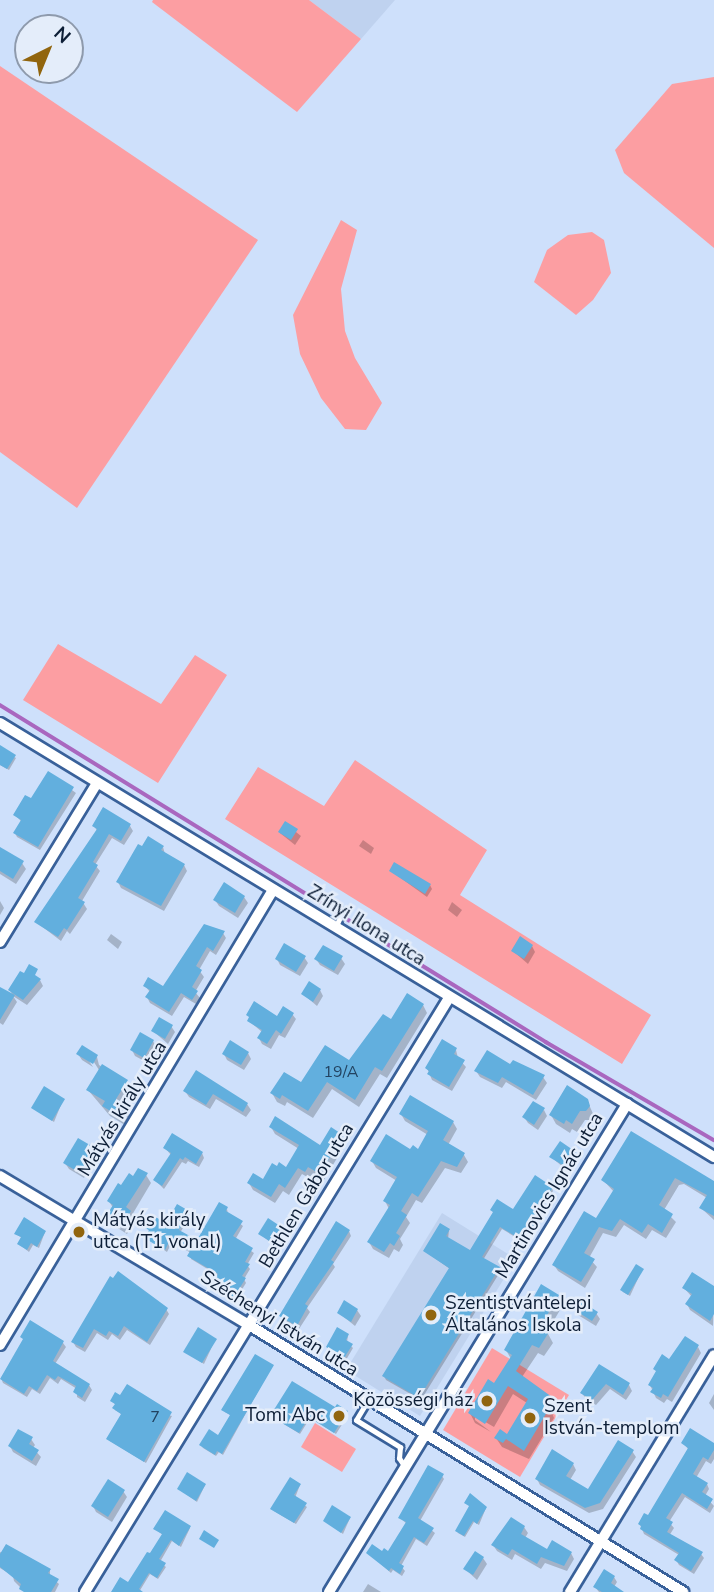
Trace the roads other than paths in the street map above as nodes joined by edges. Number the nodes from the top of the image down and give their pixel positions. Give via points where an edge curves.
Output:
1 (0, 723) edge
2 (97, 783) junction
3 (273, 890) junction
4 (343, 911) dead end
5 (336, 924) junction
6 (0, 942) edge
7 (449, 998) junction
8 (626, 1104) junction
9 (714, 1157) edge
10 (0, 1176) edge
11 (77, 1221) junction
12 (249, 1325) junction
13 (0, 1345) edge
14 (714, 1355) edge
15 (368, 1400) junction
16 (426, 1435) junction
17 (405, 1467) junction
18 (600, 1541) junction
19 (85, 1592) edge
20 (329, 1592) edge
21 (569, 1592) edge
22 (682, 1592) edge

1 - 2 street, Zrínyi Ilona utca
2 - 3 street, Zrínyi Ilona utca
2 - 6 street
3 - 5 street, Zrínyi Ilona utca
3 - 11 street, Mátyás király utca
4 - 5 lane
5 - 7 street, Zrínyi Ilona utca
7 - 8 street, Zrínyi Ilona utca
7 - 12 street, Bethlen Gábor utca
8 - 9 street, Zrínyi Ilona utca
8 - 16 street, Martinovics Ignác utca
10 - 11 street, Széchenyi István utca
11 - 12 street, Széchenyi István utca
11 - 13 street, Mátyás király utca
12 - 15 street, Széchenyi István utca
12 - 19 street, Bethlen Gábor utca
14 - 18 street
15 - 16 street, Széchenyi István utca
15 - 17 lane via 356,1420 400,1447 399,1458
16 - 17 street, Martinovics Ignác utca
16 - 18 street, Széchenyi István utca
17 - 20 street, Martinovics Ignác utca
18 - 21 street
18 - 22 street, Széchenyi István utca

